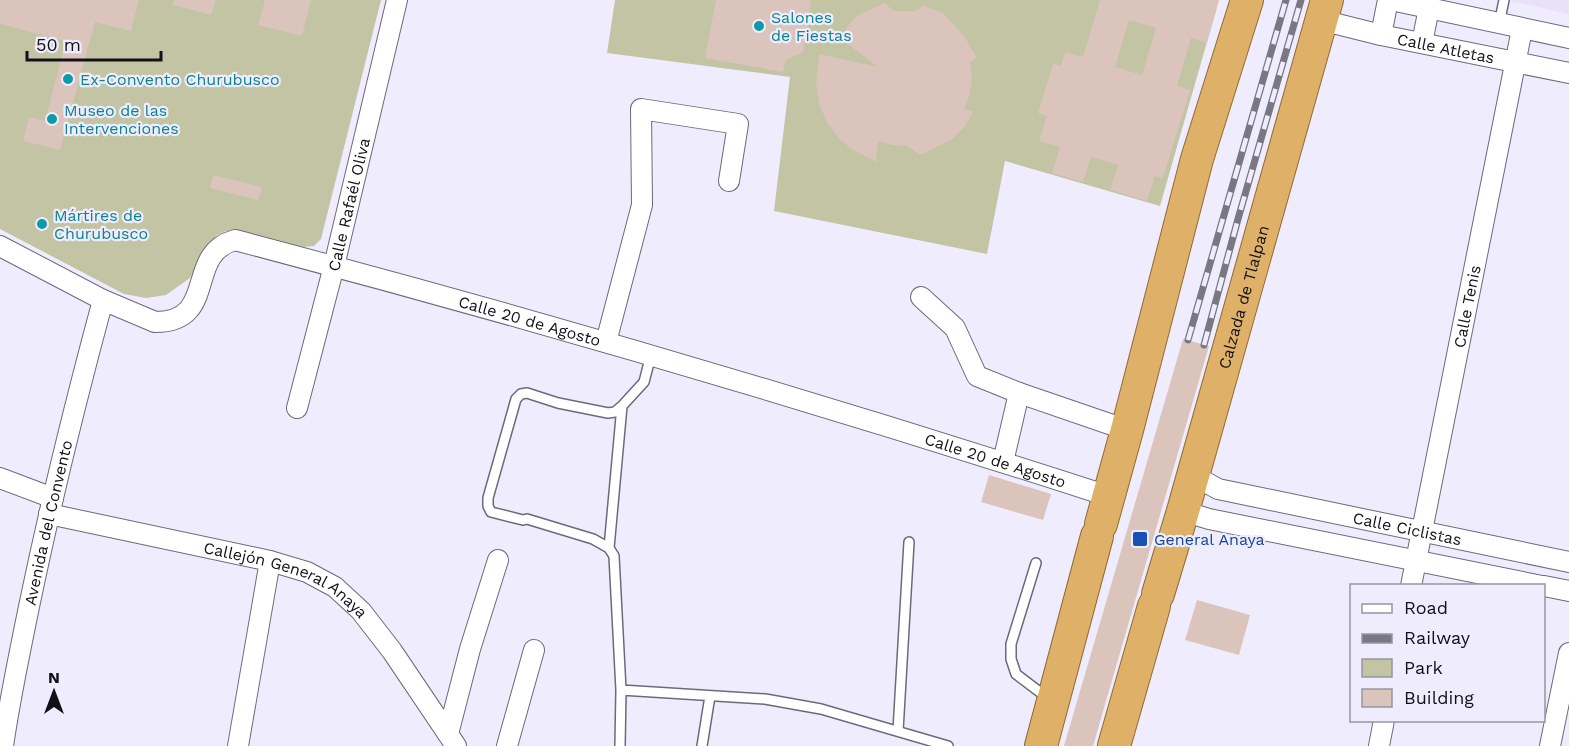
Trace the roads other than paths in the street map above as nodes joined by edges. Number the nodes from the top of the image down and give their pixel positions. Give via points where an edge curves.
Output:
1 (398, 0) edge
2 (1247, 0) edge
3 (1390, 0) edge
4 (1504, 0) edge
5 (1428, 8) junction
6 (1324, 10) edge
7 (1499, 24) junction
8 (1522, 28) junction
9 (1381, 35) junction
10 (1569, 39) edge
11 (1422, 43) junction
12 (1516, 62) junction
13 (1569, 73) edge
14 (729, 181) dead end
15 (0, 246) edge
16 (334, 266) junction
17 (921, 297) dead end
18 (103, 300) junction
19 (606, 342) junction
20 (651, 355) junction
21 (1019, 393) junction
22 (622, 406) junction
23 (297, 408) dead end
24 (1127, 430) junction
25 (1003, 462) junction
26 (1193, 475) junction
27 (0, 478) edge
28 (1246, 495) junction
29 (51, 506) junction
30 (1183, 511) junction
31 (1102, 518) junction
32 (1240, 525) junction
33 (1422, 532) junction
34 (909, 542) dead end
35 (609, 548) junction
36 (498, 560) dead end
37 (1416, 560) junction
38 (270, 561) junction
39 (1569, 562) edge
40 (1036, 563) dead end
41 (1411, 584) edge
42 (1533, 584) edge
43 (1545, 586) edge
44 (1569, 591) edge
45 (534, 650) dead end
46 (1569, 653) edge
47 (621, 690) junction
48 (710, 696) junction
49 (1053, 702) junction
50 (4, 704) edge
51 (1384, 722) edge
52 (898, 731) junction
53 (452, 740) edge
54 (3, 746) edge
55 (238, 746) edge
56 (507, 746) edge
57 (620, 746) edge
58 (702, 746) edge
59 (948, 746) edge
60 (1041, 746) edge
61 (1114, 746) edge
62 (1379, 746) edge
63 (1550, 746) edge

1 - 16 street, Calle Rafaél Oliva
2 - 24 highway via 1197,159
3 - 5 street
3 - 9 street
4 - 7 lane
5 - 7 street
5 - 11 street
6 - 9 street, Calle Atletas
6 - 26 highway, Calzada de Tlalpan
7 - 8 street
8 - 10 street
8 - 12 street, Calle Tenis
9 - 11 street, Calle Atletas
11 - 12 street, Calle Atletas
12 - 13 street, Calle Atletas
12 - 33 street, Calle Tenis
14 - 19 street via 738,124 641,110 642,205
15 - 18 street, Calle 20 de Agosto
16 - 18 street, Calle 20 de Agosto via 235,240 214,252 192,305 180,318 155,322
16 - 19 street, Calle 20 de Agosto
16 - 23 street, Calle Rafaél Oliva
17 - 21 street via 955,328 977,376
18 - 29 street, Avenida del Convento
19 - 20 street, Calle 20 de Agosto
20 - 22 lane via 644,382
20 - 25 street, Calle 20 de Agosto
21 - 24 street
21 - 25 street
22 - 35 lane
22 - 35 lane via 608,413 521,394 516,399 488,498 491,512 593,539
24 - 31 highway
25 - 31 street, Calle 20 de Agosto
26 - 28 street, Calle Ciclistas via 1218,489
26 - 30 highway, Calzada de Tlalpan
27 - 29 street, Callejón General Anaya
28 - 32 street
28 - 33 street, Calle Ciclistas
29 - 38 street, Callejón General Anaya
29 - 50 street, Avenida del Convento
30 - 32 street, Calle Ciclistas
30 - 61 highway, Calzada de Tlalpan
31 - 49 highway
32 - 37 street, Calle Ciclistas
33 - 37 street, Calle Tenis
33 - 39 street, Calle Ciclistas
34 - 52 lane
35 - 47 lane via 614,556
36 - 53 street via 470,649
37 - 41 street, Calle Tenis
37 - 42 street, Calle Ciclistas
38 - 53 street, Callejón General Anaya via 307,572 335,587 361,611
38 - 55 street
40 - 49 lane via 1011,644 1011,659 1016,674
43 - 44 street, Calle Ciclistas
45 - 56 street
46 - 63 street
47 - 48 lane
47 - 57 lane
48 - 52 lane via 765,699 821,709
48 - 58 lane
49 - 60 highway
50 - 54 street, Avenida del Convento
51 - 62 street
52 - 59 lane

